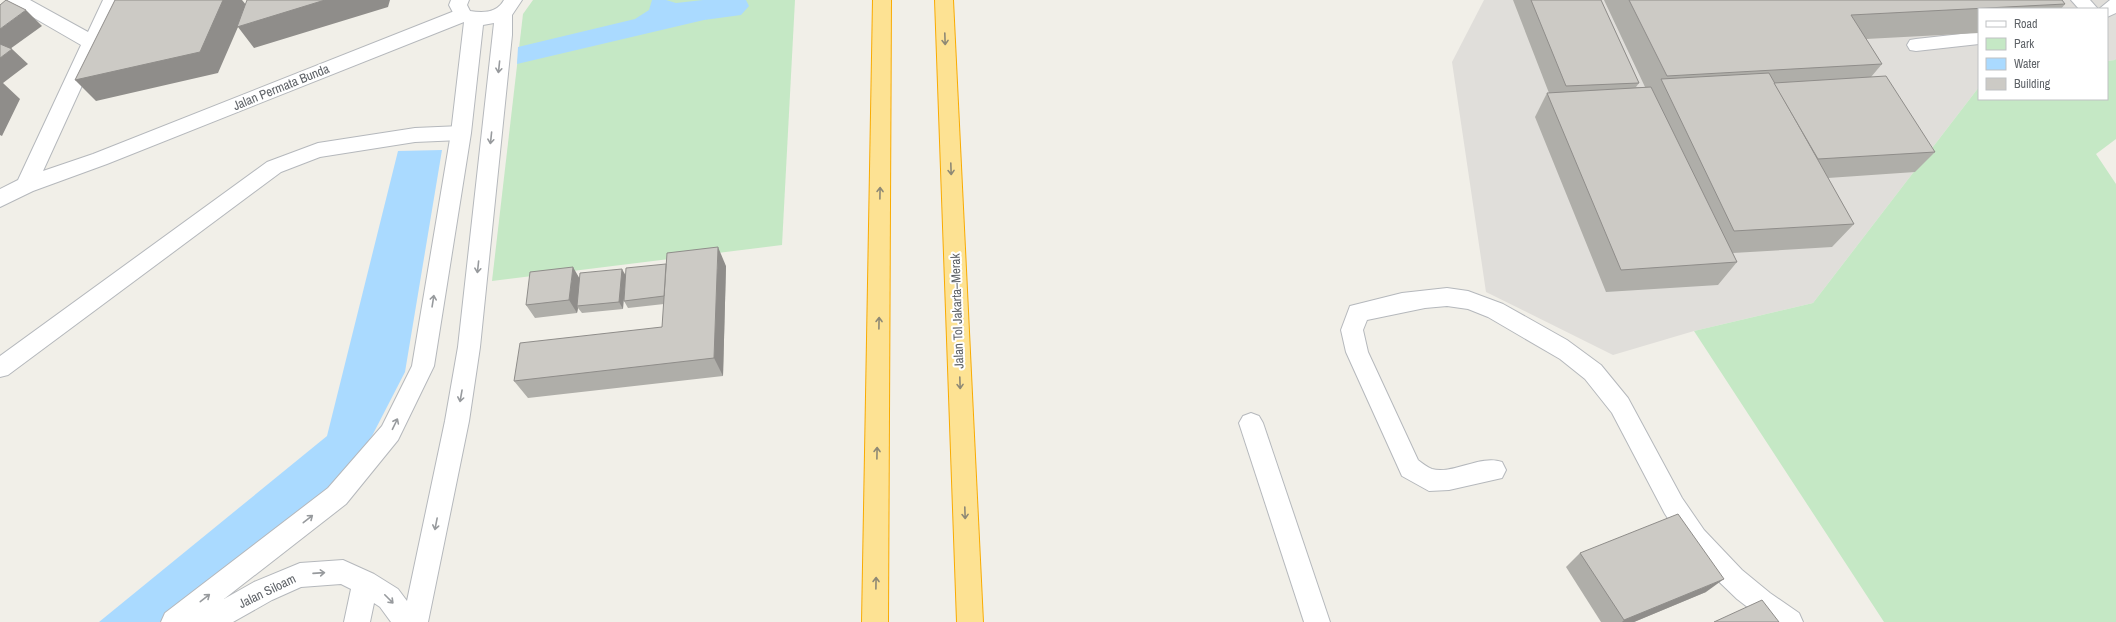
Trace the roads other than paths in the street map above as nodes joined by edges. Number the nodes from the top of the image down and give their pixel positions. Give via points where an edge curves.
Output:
1 (16, 0) edge
2 (112, 0) edge
3 (882, 0) edge
4 (944, 0) edge
5 (2080, 0) edge
6 (2116, 4) edge
7 (508, 6) edge
8 (2088, 8) edge
9 (2108, 10) edge
10 (466, 11) edge
11 (1978, 38) edge
12 (92, 43) junction
13 (1916, 45) dead end
14 (461, 133) junction
15 (26, 185) junction
16 (0, 199) edge
17 (0, 368) edge
18 (1251, 424) dead end
19 (1494, 470) dead end
20 (365, 583) junction
21 (174, 622) edge
22 (208, 622) edge
23 (357, 622) edge
24 (407, 622) edge
25 (415, 622) edge
26 (875, 622) edge
27 (970, 622) edge
28 (1317, 622) edge
29 (1790, 622) edge

1 - 12 street
2 - 12 street
26 -> 3 highway
4 -> 27 highway, Jalan Tol Jakarta–Merak
5 - 8 lane
6 - 9 lane
7 - 10 street, Jalan Permata Bunda via 484,19
7 -> 25 street via 469,347 457,421
10 - 14 street via 472,42
10 - 15 street, Jalan Permata Bunda via 100,159
11 - 13 lane
12 - 15 street
14 - 17 lane via 416,135 318,150 274,168
21 -> 14 street via 337,496 390,433 423,366
15 - 16 street, Jalan Permata Bunda
18 - 28 street
19 - 29 street via 1449,479 1429,480 1410,468 1357,352 1352,330 1358,312 1414,300 1447,298 1483,303 1571,354 1593,372 1613,396 1685,524 1727,573
22 -> 20 street, Jalan Siloam via 263,591 300,575 343,572
20 - 23 street
20 -> 24 street, Jalan Siloam via 389,598

